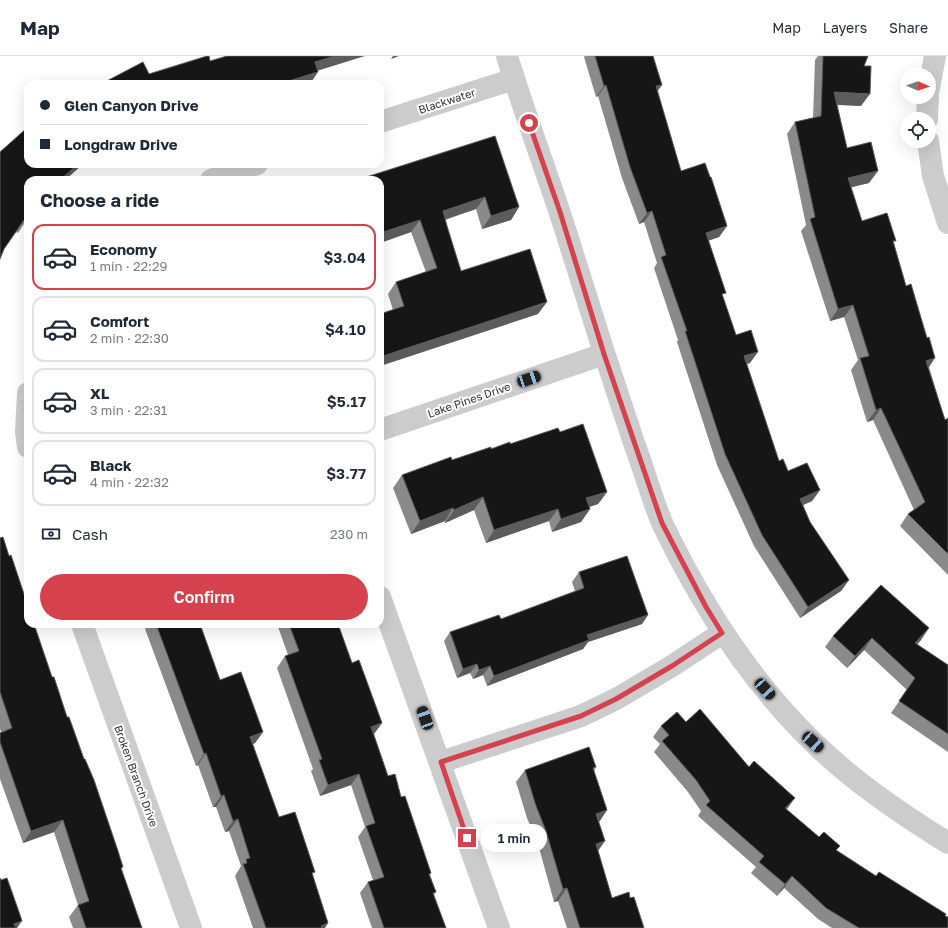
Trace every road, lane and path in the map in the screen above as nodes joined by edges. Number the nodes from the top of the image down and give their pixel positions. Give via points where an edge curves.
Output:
1 (507, 56) edge
2 (935, 56) edge
3 (933, 68) edge
4 (514, 79) junction
5 (384, 121) edge
6 (929, 148) edge
7 (247, 168) edge
8 (223, 176) edge
9 (948, 223) edge
10 (604, 354) junction
11 (384, 429) edge
12 (384, 608) edge
13 (83, 628) edge
14 (722, 633) junction
15 (441, 762) junction
16 (948, 843) edge
17 (191, 928) edge
18 (499, 928) edge

1 - 4 street
2 - 3 street
4 - 5 street, Blackwater
4 - 10 street via 560,212
6 - 9 street via 933,176
7 - 8 street
10 - 11 street, Lake Pines Drive
10 - 14 street via 662,523
12 - 15 street
13 - 17 street, Broken Branch Drive
14 - 15 street via 616,699 581,716
14 - 16 street via 765,689 813,742 886,804
15 - 18 street

